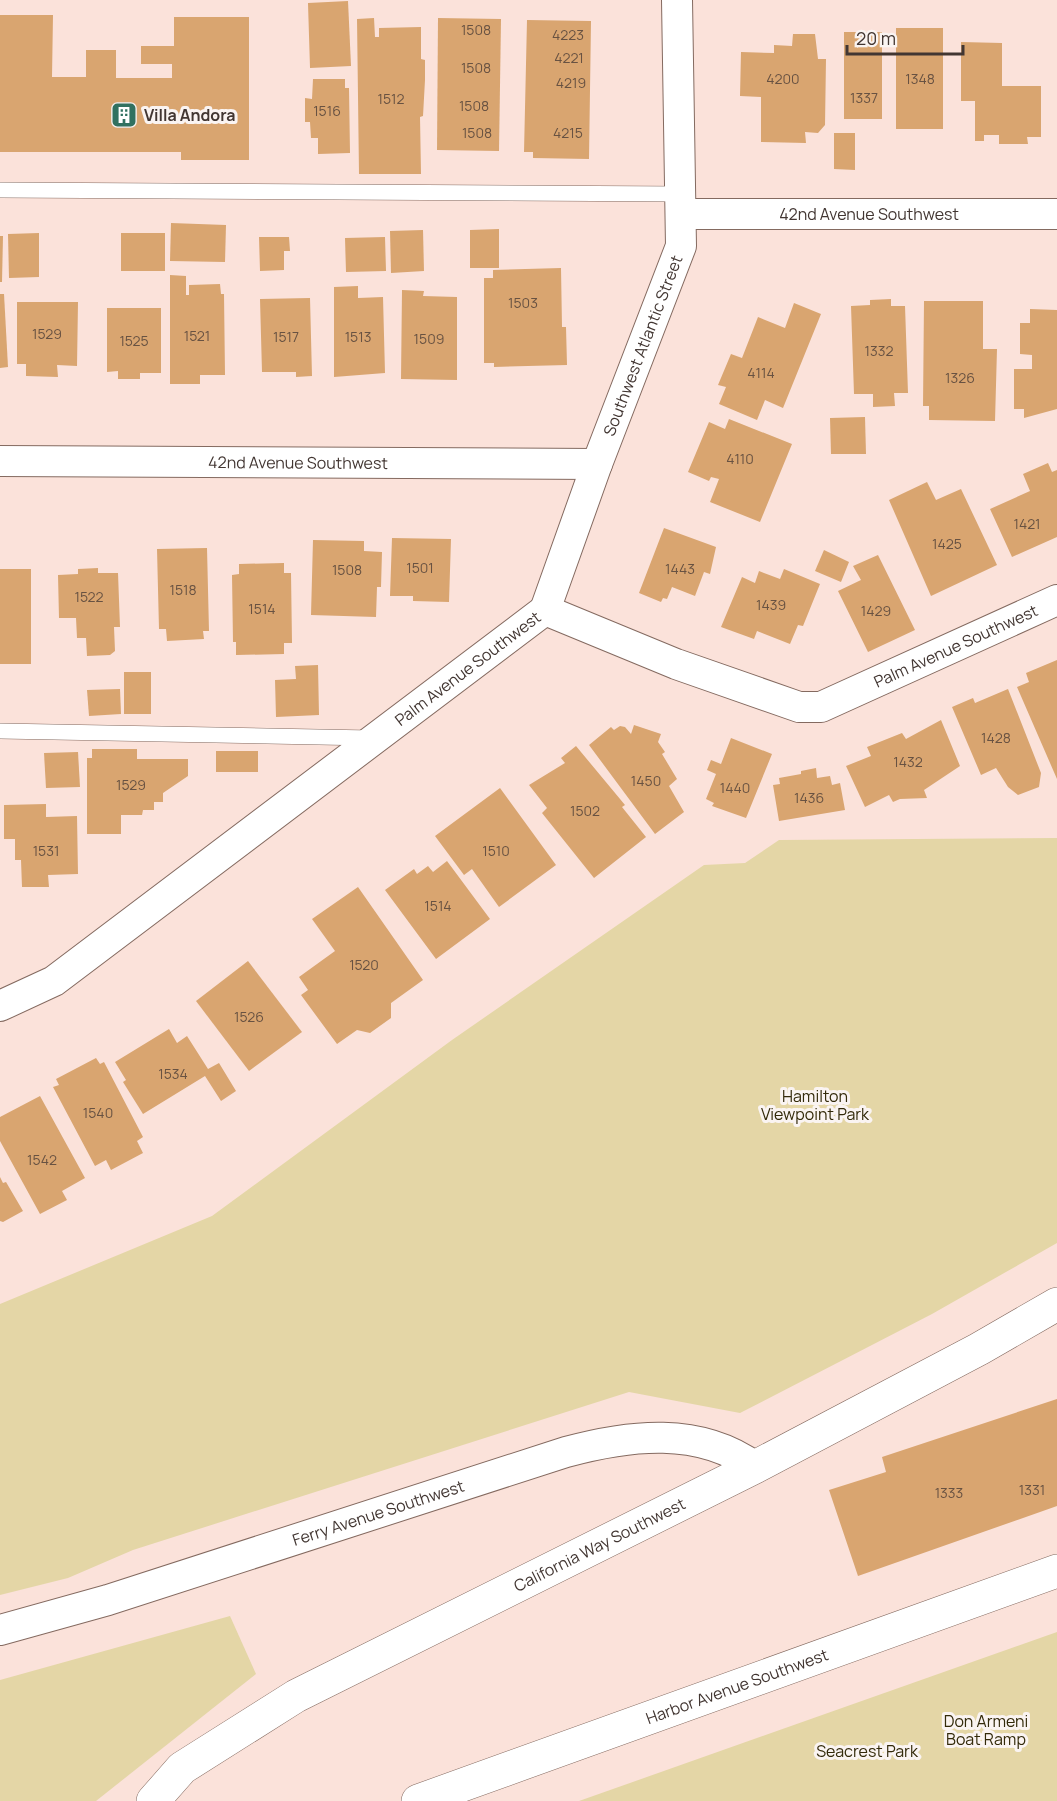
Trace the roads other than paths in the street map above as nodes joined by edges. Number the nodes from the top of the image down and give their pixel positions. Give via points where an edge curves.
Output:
1 (677, 0) edge
2 (0, 190) edge
3 (681, 204) junction
4 (1057, 214) edge
5 (0, 461) edge
6 (597, 464) junction
7 (1057, 600) edge
8 (545, 610) junction
9 (0, 731) edge
10 (377, 738) junction
11 (0, 1006) edge
12 (1057, 1304) edge
13 (755, 1467) junction
14 (1057, 1571) edge
15 (0, 1630) edge
16 (153, 1801) edge
17 (418, 1801) edge

1 - 3 street, Southwest Atlantic Street
2 - 3 lane
3 - 4 street, 42nd Avenue Southwest
3 - 6 street, Southwest Atlantic Street via 678,254
5 - 6 street, 42nd Avenue Southwest
6 - 8 street, Southwest Atlantic Street
7 - 8 street, Palm Avenue Southwest via 821,707 799,707 687,668
8 - 10 street, Palm Avenue Southwest
9 - 10 lane
10 - 11 street, Palm Avenue Southwest via 54,981
12 - 13 main road, California Way Southwest
13 - 15 street, Ferry Avenue Southwest via 723,1448 683,1439 644,1437 608,1441 108,1600
13 - 16 main road, California Way Southwest via 296,1696 182,1768
14 - 17 main road, Harbor Avenue Southwest

